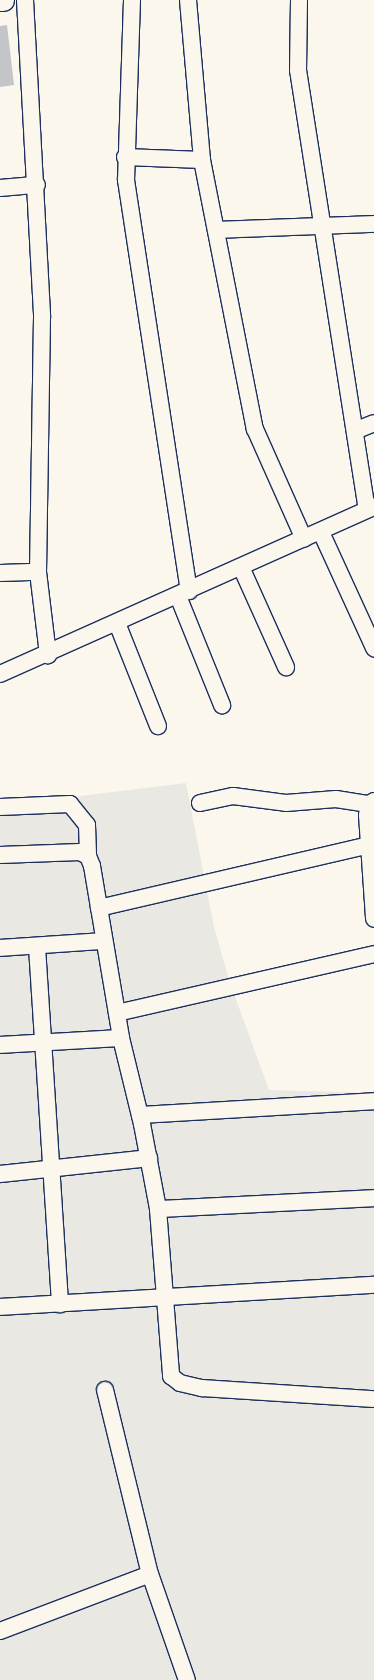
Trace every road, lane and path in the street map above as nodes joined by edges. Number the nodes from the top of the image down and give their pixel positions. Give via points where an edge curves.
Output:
1 (0, 0) edge
2 (3, 0) edge
3 (25, 0) edge
4 (132, 0) edge
5 (188, 0) edge
6 (299, 0) edge
7 (125, 157) junction
8 (202, 160) junction
9 (38, 185) junction
10 (0, 188) edge
11 (374, 224) edge
12 (324, 225) junction
13 (216, 230) junction
14 (374, 423) edge
15 (357, 430) junction
16 (370, 508) edge
17 (321, 532) junction
18 (304, 539) junction
19 (242, 567) junction
20 (0, 572) edge
21 (38, 572) junction
22 (16, 573) junction
23 (0, 578) edge
24 (183, 593) junction
25 (117, 623) junction
26 (374, 648) edge
27 (48, 655) junction
28 (286, 667) dead end
29 (0, 674) edge
30 (222, 705) dead end
31 (158, 726) dead end
32 (200, 803) dead end
33 (372, 803) edge
34 (0, 807) edge
35 (369, 845) junction
36 (0, 855) edge
37 (88, 856) junction
38 (99, 908) junction
39 (374, 919) edge
40 (104, 941) junction
41 (38, 946) junction
42 (0, 948) edge
43 (374, 954) edge
44 (117, 1013) junction
45 (121, 1038) junction
46 (42, 1043) junction
47 (0, 1045) edge
48 (374, 1101) edge
49 (140, 1115) junction
50 (149, 1158) junction
51 (50, 1170) junction
52 (0, 1174) edge
53 (374, 1198) edge
54 (158, 1210) junction
55 (374, 1285) edge
56 (164, 1297) junction
57 (60, 1304) junction
58 (0, 1307) edge
59 (106, 1390) dead end
60 (374, 1399) edge
61 (150, 1574) junction
62 (0, 1631) edge
63 (187, 1680) edge

1 - 2 main road
3 - 9 street
4 - 7 street via 130,121
5 - 8 street
6 - 12 street via 298,70
7 - 8 street
7 - 24 street
8 - 13 street
9 - 10 street
9 - 21 street via 42,318
11 - 12 street
12 - 13 street
12 - 15 street
13 - 18 street via 255,429
14 - 15 street
15 - 16 street
16 - 17 street
17 - 18 street
17 - 26 street
18 - 19 street
19 - 24 street
19 - 28 street
20 - 22 street
21 - 22 street
21 - 27 street
22 - 23 street
24 - 25 street
24 - 30 street
25 - 27 street
25 - 31 street
27 - 29 street
32 - 33 street via 233,796 286,803 336,799
33 - 35 street
34 - 37 street via 70,804 87,825
35 - 38 street
35 - 39 street
36 - 37 street via 80,852
37 - 38 street
38 - 40 street
40 - 41 street
40 - 44 street
41 - 42 street
41 - 46 street
43 - 44 street
44 - 45 street
45 - 46 street
45 - 49 street
46 - 47 street
46 - 51 street
48 - 49 street
49 - 50 street
50 - 51 street
50 - 54 street
51 - 52 street
51 - 57 street
53 - 54 street
54 - 56 street
55 - 56 street
56 - 57 street
56 - 60 street via 168,1366 180,1383 248,1392
57 - 58 street
59 - 61 street
61 - 62 street
61 - 63 street

